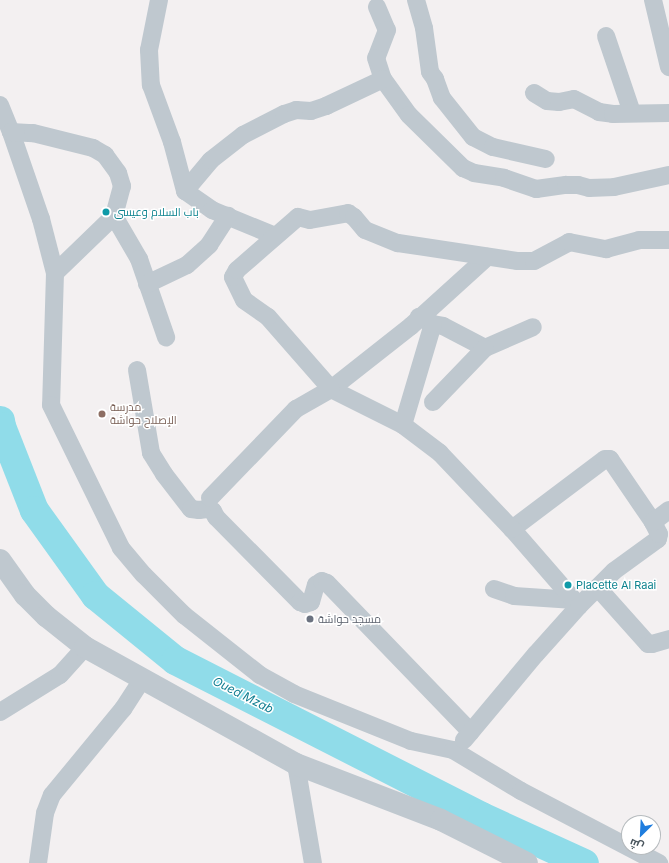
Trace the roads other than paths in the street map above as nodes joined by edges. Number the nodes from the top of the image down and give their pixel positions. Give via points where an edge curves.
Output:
1 (158, 0) edge
2 (416, 0) edge
3 (653, 0) edge
4 (378, 7) dead end
5 (606, 36) dead end
6 (669, 67) edge
7 (383, 78) junction
8 (534, 93) dead end
9 (0, 104) edge
10 (632, 113) junction
11 (669, 113) edge
12 (12, 132) junction
13 (546, 159) dead end
14 (669, 175) edge
15 (185, 190) junction
16 (114, 216) junction
17 (228, 216) junction
18 (275, 236) junction
19 (669, 240) edge
20 (487, 257) junction
21 (55, 273) junction
22 (147, 284) junction
23 (426, 320) junction
24 (533, 327) dead end
25 (166, 338) dead end
26 (485, 348) junction
27 (137, 370) dead end
28 (331, 389) junction
29 (433, 402) dead end
30 (403, 425) junction
31 (210, 498) dead end
32 (669, 510) edge
33 (653, 522) junction
34 (512, 529) junction
35 (0, 560) edge
36 (598, 588) junction
37 (494, 589) dead end
38 (576, 603) junction
39 (669, 639) edge
40 (85, 647) junction
41 (143, 678) junction
42 (0, 712) edge
43 (471, 732) junction
44 (453, 750) junction
45 (296, 764) junction
46 (38, 863) edge
47 (313, 863) edge
48 (527, 863) edge
49 (658, 863) edge

1 - 15 street via 149,50 151,85 172,142
2 - 13 street via 424,28 430,72 442,98 473,137 493,147
3 - 6 street
4 - 7 street via 387,30 376,58
5 - 10 street
7 - 14 street via 409,115 463,168 474,173 504,178 536,189 572,185 589,188 614,187
7 - 15 street via 326,106 312,111 296,110 243,135 211,160
8 - 10 street via 546,101 558,102 574,98 599,112
9 - 12 street
10 - 11 street
12 - 16 street via 33,133 102,152 118,173 122,186
12 - 21 street via 41,219
15 - 17 street via 212,210
16 - 21 street
16 - 22 street via 139,259
17 - 18 street
17 - 22 street via 209,245 187,265
18 - 20 street via 298,217 310,220 348,213 365,230 398,242
18 - 28 street via 233,277 244,300 268,317
19 - 20 street via 639,240 606,249 569,242 530,262
20 - 23 street
21 - 44 street via 51,405 121,548 184,615 260,675 294,694 411,741
22 - 25 street
23 - 26 street
23 - 28 street
23 - 30 street
24 - 26 street
26 - 29 street
27 - 43 street via 151,453 191,509 213,511 300,602 311,602 316,585 322,581 327,583
28 - 30 street
28 - 31 street via 296,409
30 - 34 street via 440,453
32 - 33 street
33 - 34 street via 610,459 605,459
33 - 36 street via 659,534 658,539 614,571
34 - 38 street
35 - 40 street via 25,595
36 - 38 street
36 - 39 street via 648,644
37 - 38 street via 514,596
38 - 43 street
40 - 41 street
40 - 42 street via 60,675
41 - 45 street
41 - 46 street via 123,708 52,795 45,813
43 - 44 street
44 - 49 street via 521,791
45 - 47 street
45 - 48 street via 442,820

